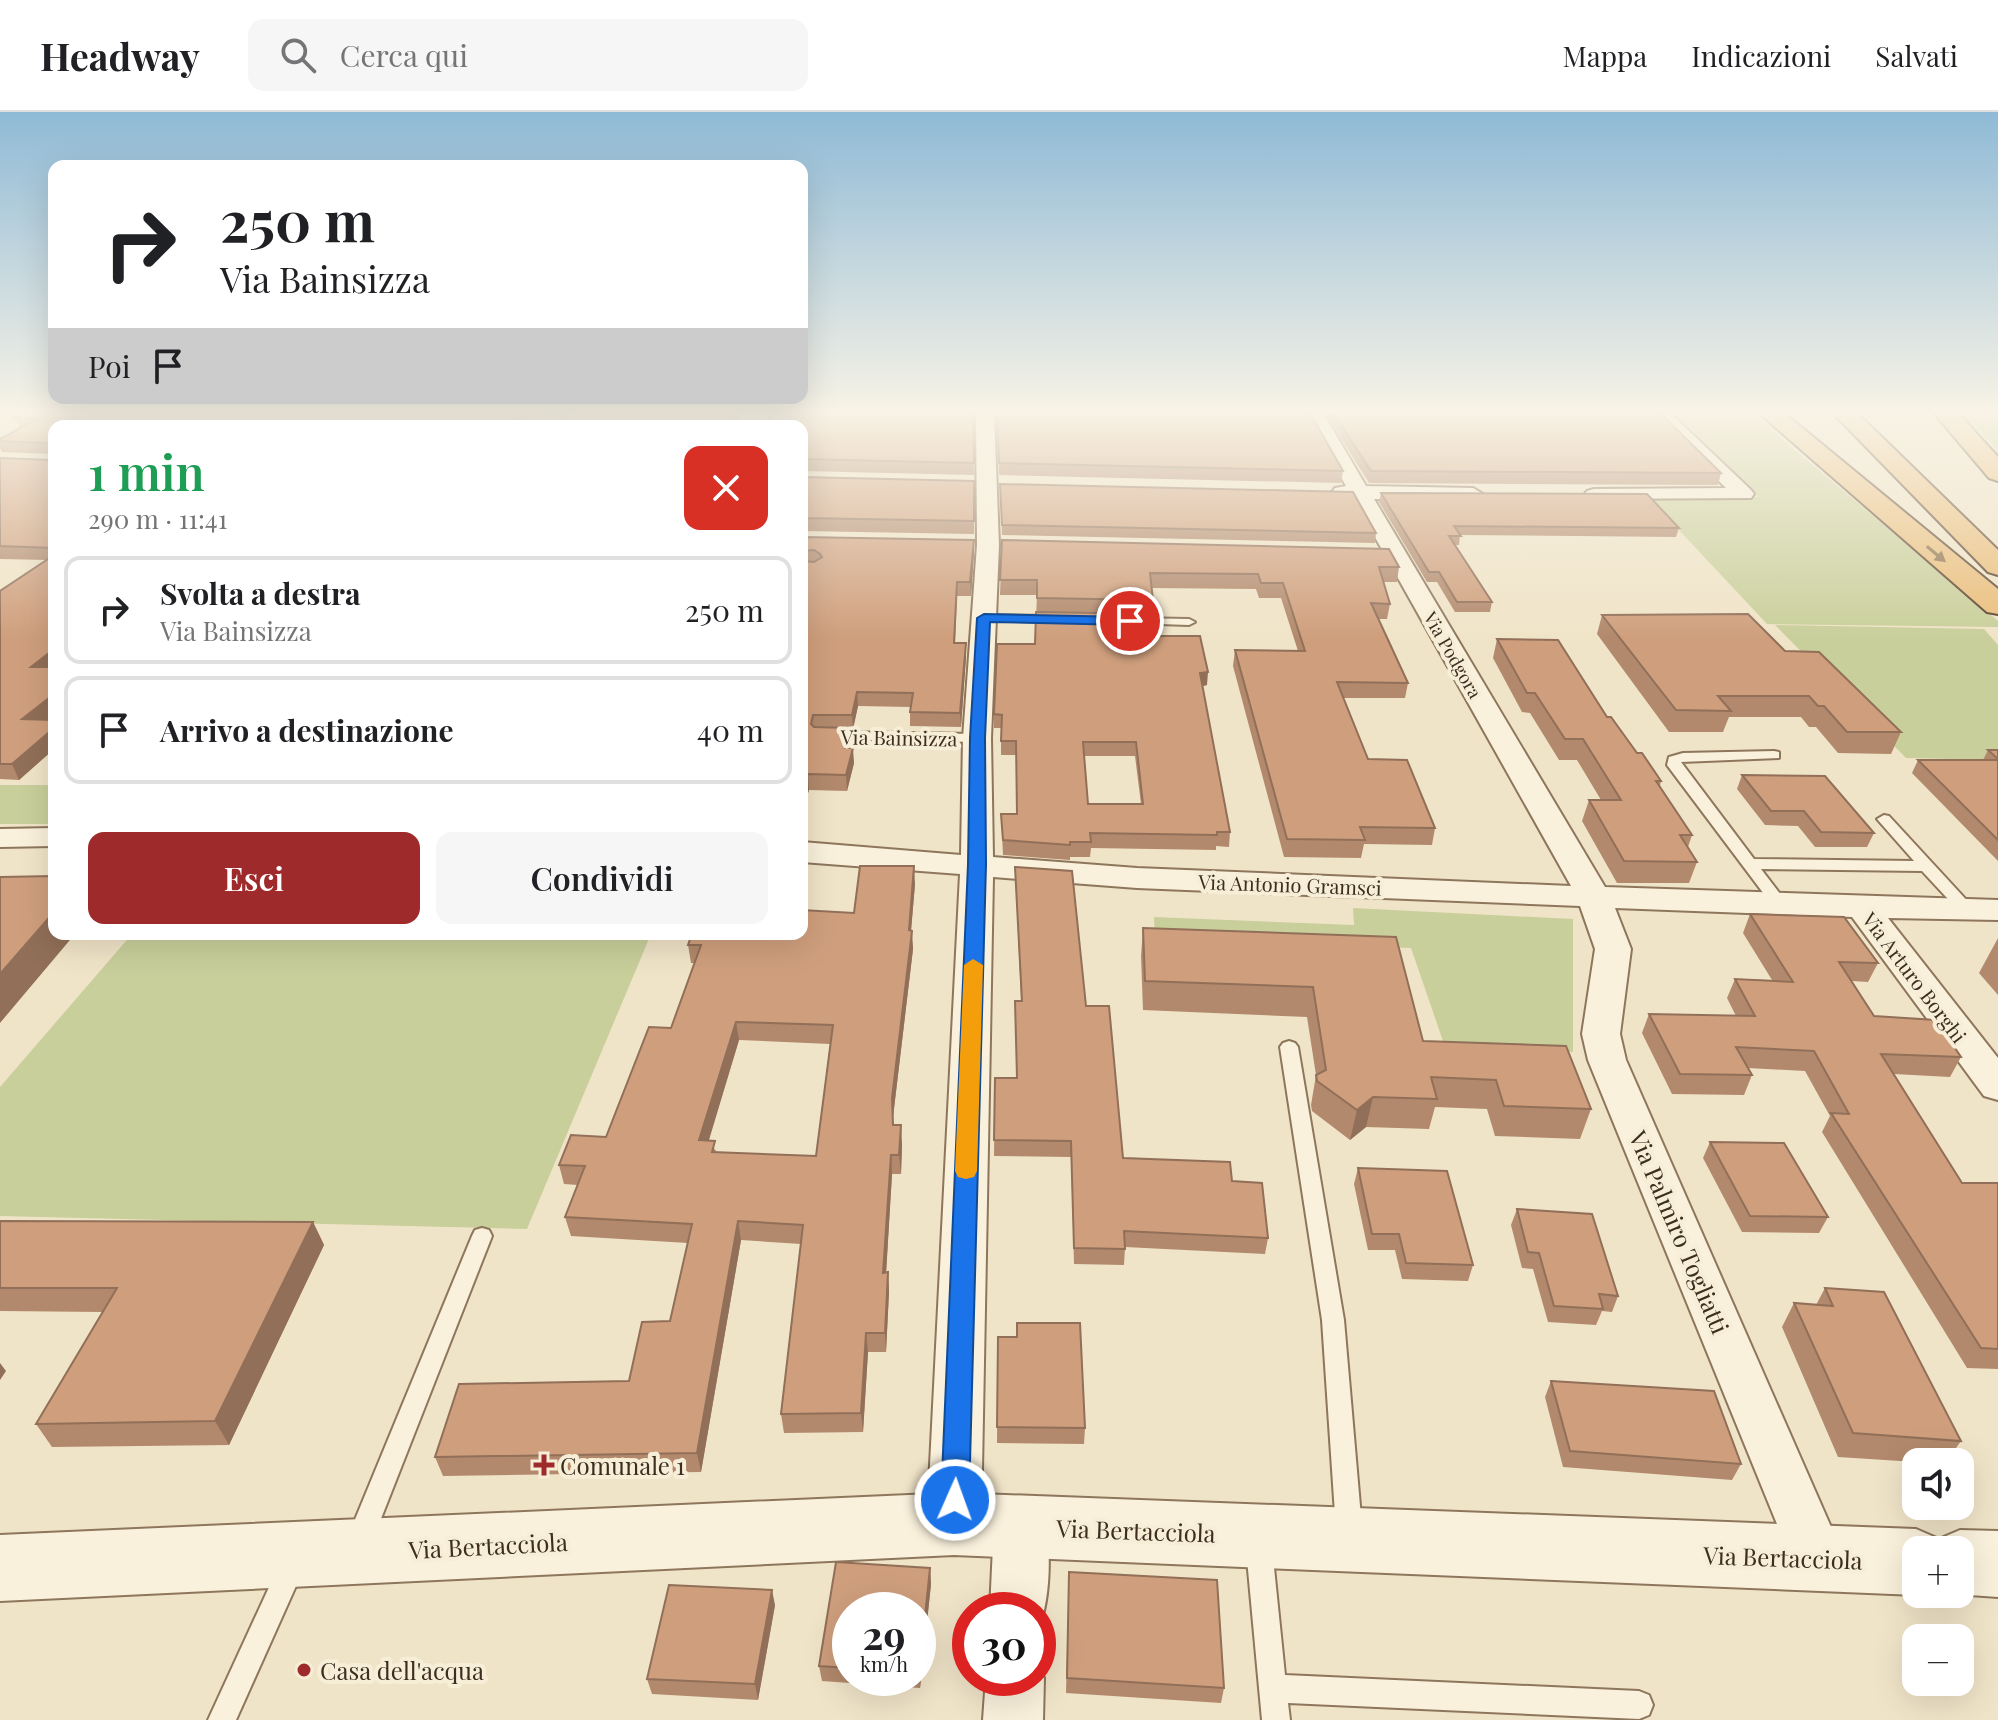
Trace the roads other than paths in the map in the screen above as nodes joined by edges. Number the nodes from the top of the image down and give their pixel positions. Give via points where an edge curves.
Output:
1 (987, 488) edge
2 (1358, 488) edge
3 (1738, 488) edge
4 (1859, 488) edge
5 (1920, 488) edge
6 (1949, 488) edge
7 (1322, 492) edge
8 (1361, 492) junction
9 (1497, 494) edge
10 (1573, 495) edge
11 (1998, 535) edge
12 (1363, 552) edge
13 (1394, 553) junction
14 (1998, 566) edge
15 (1998, 605) edge
16 (984, 618) junction
17 (1078, 620) edge
18 (1126, 621) edge
19 (1189, 622) dead end
20 (820, 736) edge
21 (977, 738) junction
22 (1774, 755) dead end
23 (1884, 819) dead end
24 (48, 837) edge
25 (0, 838) edge
26 (808, 852) edge
27 (977, 864) junction
28 (1749, 864) junction
29 (1926, 866) junction
30 (1594, 897) junction
31 (1779, 903) junction
32 (1861, 906) junction
33 (1982, 910) edge
34 (1289, 1047) dead end
35 (1998, 1086) edge
36 (482, 1236) dead end
37 (954, 1524) junction
38 (1021, 1525) junction
39 (1257, 1535) junction
40 (1350, 1539) junction
41 (326, 1553) junction
42 (1818, 1559) junction
43 (1902, 1562) edge
44 (1974, 1563) edge
45 (1998, 1564) edge
46 (0, 1568) edge
47 (1019, 1592) edge
48 (1273, 1688) junction
49 (1014, 1696) edge
50 (1639, 1705) dead end
51 (222, 1720) edge
52 (1013, 1720) edge
53 (1276, 1720) edge

1 - 16 street, Via Bainsizza
2 - 8 street, Via Podgora
3 - 10 street via 1744,494
4 -> 15 highway
5 - 14 highway
6 - 11 highway
7 - 8 street
8 - 9 street
8 - 13 street, Via Podgora
12 - 13 street
13 - 30 street, Via Podgora
16 - 17 lane
16 - 21 street, Via Bainsizza
18 - 19 lane
20 - 21 lane, Via Bainsizza
21 - 27 street, Via Bainsizza
22 - 28 lane via 1674,760
23 - 29 lane, Via Antonio Gramsci
24 - 25 street
26 - 27 street, Via Antonio Gramsci
27 - 30 street, Via Antonio Gramsci via 1137,878
27 - 37 street, Via Bainsizza
28 - 29 lane
28 - 31 lane
29 - 33 lane, Via Antonio Gramsci
30 - 31 street, Via Antonio Gramsci
30 - 42 street, Via Palmiro Togliatti via 1613,949 1601,1034 1607,1060
31 - 32 street, Via Antonio Gramsci
32 - 33 street, Via Antonio Gramsci
32 - 35 street, Via Arturo Borghi
34 - 40 lane via 1333,1320
36 - 41 lane via 374,1498
37 - 38 street, Via Bertacciola
37 - 41 street, Via Bertacciola
38 - 39 street, Via Bertacciola
38 - 47 street
39 - 40 street, Via Bertacciola
39 - 48 lane
40 - 42 street, Via Bertacciola
41 - 46 street, Via Bertacciola
41 - 51 lane
42 - 43 street, Via Bertacciola
44 - 45 street
48 - 50 lane
48 - 53 lane
49 - 52 street

